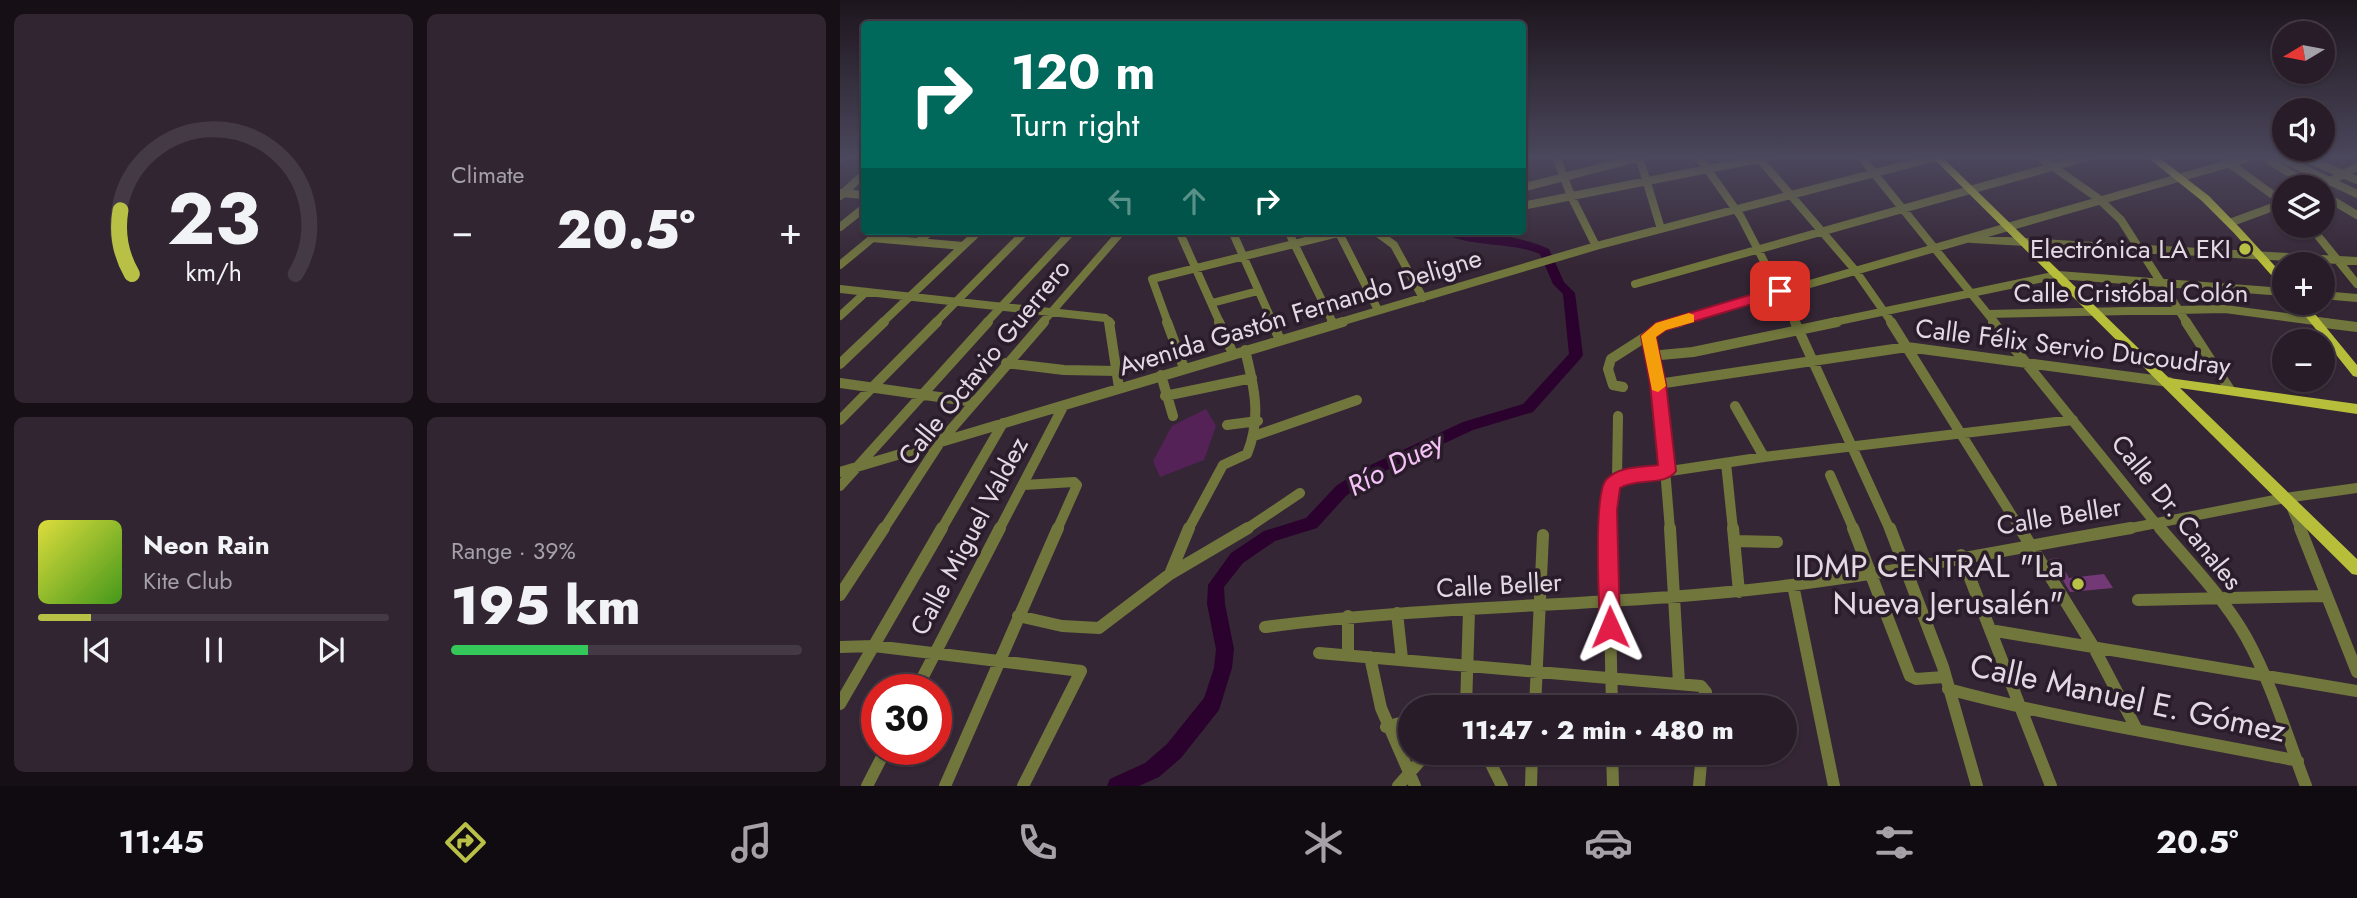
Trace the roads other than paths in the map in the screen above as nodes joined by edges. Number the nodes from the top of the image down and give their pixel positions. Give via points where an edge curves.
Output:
1 (1571, 193) edge
2 (1589, 193) edge
3 (1650, 193) edge
4 (1726, 193) edge
5 (1787, 193) edge
6 (1802, 193) edge
7 (1890, 193) edge
8 (1965, 193) edge
9 (1973, 193) edge
10 (2090, 193) edge
11 (2121, 193) edge
12 (2200, 193) edge
13 (841, 194) edge
14 (861, 195) edge
15 (1572, 196) junction
16 (1790, 196) junction
17 (2099, 199) junction
18 (2335, 202) edge
19 (1526, 205) edge
20 (2272, 207) edge
21 (1738, 209) junction
22 (861, 210) edge
23 (1904, 210) junction
24 (2357, 215) edge
25 (2232, 222) junction
26 (2007, 226) junction
27 (840, 227) edge
28 (1661, 229) junction
29 (1821, 233) junction
30 (876, 235) edge
31 (926, 235) edge
32 (975, 235) edge
33 (1022, 235) edge
34 (1068, 235) edge
35 (1119, 235) edge
36 (1181, 235) edge
37 (1234, 235) edge
38 (1290, 235) edge
39 (1329, 235) edge
40 (1342, 235) edge
41 (1380, 235) edge
42 (872, 238) junction
43 (1964, 238) junction
44 (2321, 238) edge
45 (918, 242) junction
46 (2024, 243) junction
47 (1293, 244) junction
48 (963, 246) junction
49 (1596, 246) junction
50 (1934, 247) junction
51 (1761, 248) junction
52 (2139, 248) junction
53 (1243, 255) junction
54 (2260, 255) junction
55 (2338, 260) junction
56 (2357, 261) edge
57 (840, 265) edge
58 (1195, 266) junction
59 (2272, 269) edge
60 (1855, 270) junction
61 (2058, 275) junction
62 (2161, 282) junction
63 (1635, 284) dead end
64 (2357, 284) edge
65 (840, 289) edge
66 (1258, 291) junction
67 (1780, 291) junction
68 (2272, 291) edge
69 (866, 292) junction
70 (1970, 292) junction
71 (2335, 296) edge
72 (909, 297) junction
73 (1423, 298) junction
74 (2357, 298) edge
75 (954, 302) junction
76 (1212, 303) junction
77 (1003, 306) junction
78 (2179, 308) junction
79 (1378, 310) junction
80 (1884, 310) junction
81 (1052, 312) junction
82 (2096, 312) junction
83 (1988, 314) junction
84 (2309, 315) edge
85 (840, 317) edge
86 (2313, 320) junction
87 (1333, 324) junction
88 (2357, 327) edge
89 (1797, 328) junction
90 (1648, 336) junction
91 (1280, 340) junction
92 (1907, 347) junction
93 (1245, 350) junction
94 (1233, 354) junction
95 (1650, 356) junction
96 (1815, 360) junction
97 (1006, 363) junction
98 (840, 364) edge
99 (2031, 366) junction
100 (1184, 368) junction
101 (1117, 371) junction
102 (2357, 373) edge
103 (1161, 375) junction
104 (1252, 378) junction
105 (2168, 382) junction
106 (840, 383) edge
107 (1658, 384) junction
108 (871, 387) junction
109 (1623, 387) dead end
110 (1119, 388) junction
111 (2230, 390) junction
112 (920, 394) junction
113 (1165, 396) junction
114 (1357, 400) dead end
115 (974, 402) junction
116 (1065, 405) junction
117 (1735, 406) dead end
118 (2357, 409) edge
119 (1172, 416) dead end
120 (1618, 416) dead end
121 (2073, 419) junction
122 (840, 420) edge
123 (1258, 421) junction
124 (1003, 424) junction
125 (1227, 425) dead end
126 (1959, 434) junction
127 (1256, 435) junction
128 (942, 441) junction
129 (1854, 447) junction
130 (1764, 457) junction
131 (1726, 463) junction
132 (852, 468) junction
133 (1667, 471) junction
134 (840, 472) edge
135 (1830, 475) dead end
136 (1614, 482) junction
137 (1024, 485) junction
138 (840, 486) edge
139 (2357, 488) edge
140 (1300, 493) dead end
141 (2287, 500) junction
142 (2156, 524) junction
143 (1543, 535) dead end
144 (1735, 541) junction
145 (1777, 542) dead end
146 (2028, 543) junction
147 (1961, 555) junction
148 (1908, 567) junction
149 (2357, 569) edge
150 (1872, 573) junction
151 (1170, 574) junction
152 (1793, 585) junction
153 (1739, 592) junction
154 (840, 595) edge
155 (2325, 596) junction
156 (1673, 598) junction
157 (2218, 598) junction
158 (2138, 600) dead end
159 (1609, 602) junction
160 (1541, 606) junction
161 (1469, 610) junction
162 (1397, 613) junction
163 (1018, 616) junction
164 (1348, 616) junction
165 (1265, 627) dead end
166 (1990, 630) junction
167 (874, 646) junction
168 (2093, 646) junction
169 (840, 647) edge
170 (935, 653) junction
171 (1318, 653) dead end
172 (1348, 655) junction
173 (1370, 657) junction
174 (999, 660) junction
175 (1402, 660) junction
176 (1466, 664) junction
177 (1538, 672) junction
178 (2357, 672) edge
179 (924, 674) edge
180 (1611, 677) junction
181 (2265, 677) junction
182 (1679, 683) junction
183 (1946, 683) junction
184 (2357, 691) edge
185 (1466, 695) edge
186 (1536, 695) edge
187 (1612, 695) edge
188 (1705, 695) edge
189 (840, 704) edge
190 (2021, 709) junction
191 (1398, 723) edge
192 (1386, 727) junction
193 (2136, 728) junction
194 (2298, 761) junction
195 (878, 765) edge
196 (1416, 765) edge
197 (1492, 765) edge
198 (1532, 765) edge
199 (1612, 765) edge
200 (1701, 765) edge
201 (1409, 772) junction
202 (867, 786) edge
203 (946, 786) edge
204 (1023, 786) edge
205 (1398, 786) edge
206 (1415, 786) edge
207 (1502, 786) edge
208 (1531, 786) edge
209 (1613, 786) edge
210 (1699, 786) edge
211 (1834, 786) edge
212 (1977, 786) edge
213 (2051, 786) edge
214 (2306, 786) edge

1 - 15 street
2 - 15 street
3 - 28 street
4 - 21 street
5 - 16 street
6 - 16 street, Avenida Gastón Fernando Deligne
7 - 23 street, Calle Dr. Canales
8 - 23 street
9 - 26 main road
10 - 17 street
11 - 17 street
12 - 25 main road
13 - 14 street
15 - 19 street
15 - 49 street
16 - 21 street, Avenida Gastón Fernando Deligne
16 - 29 street
17 - 26 street
17 - 52 street via 2121,220
18 - 24 street
20 - 25 street
21 - 28 street, Avenida Gastón Fernando Deligne
21 - 51 street
22 - 27 street
23 - 29 street
23 - 50 street, Calle Dr. Canales
25 - 54 main road
26 - 43 street
26 - 46 main road
28 - 49 street, Avenida Gastón Fernando Deligne
29 - 51 street
29 - 60 street
30 - 42 street
31 - 45 street
32 - 48 street
33 - 75 street
34 - 77 street
35 - 81 street, Calle Octavio Guerrero
36 - 58 street
37 - 53 street
38 - 47 street
39 - 47 street
40 - 79 street
41 - 73 street via 1394,245
42 - 45 street
42 - 57 street
43 - 46 street
43 - 50 street
44 - 55 street
45 - 48 street
46 - 52 street
46 - 61 main road
47 - 53 street
47 - 87 street
48 - 72 street
49 - 73 street, Avenida Gastón Fernando Deligne
50 - 60 street
50 - 70 street, Calle Dr. Canales
51 - 63 street
51 - 67 street
52 - 54 street
52 - 62 street
53 - 58 street
53 - 66 street
54 - 55 street
54 - 59 main road
55 - 56 street
55 - 64 street
58 - 76 street
58 - 100 street via 1151,280
60 - 67 street
60 - 80 street
61 - 62 street
61 - 70 street
61 - 82 main road
62 - 68 street
62 - 78 street
65 - 69 street
66 - 76 street
66 - 91 street
67 - 89 street
67 - 90 street via 1661,327
69 - 72 street
69 - 85 street
70 - 80 street
70 - 83 street, Calle Dr. Canales
71 - 74 street
72 - 75 street
72 - 98 street
73 - 79 street, Avenida Gastón Fernando Deligne
75 - 77 street
75 - 108 street
76 - 94 street
77 - 81 street
77 - 112 street
78 - 82 street, Calle Cristóbal Colón
78 - 86 street, Calle Cristóbal Colón
78 - 111 street
79 - 87 street, Avenida Gastón Fernando Deligne
80 - 89 street
80 - 92 street
81 - 97 street, Calle Octavio Guerrero
81 - 101 street via 1109,320
82 - 83 street, Calle Cristóbal Colón
82 - 105 main road
83 - 99 street, Calle Dr. Canales
84 - 86 main road
86 - 88 street, Calle Cristóbal Colón
86 - 102 main road
87 - 91 street, Avenida Gastón Fernando Deligne
89 - 95 street via 1693,352
89 - 96 street
90 - 95 street
90 - 109 street via 1611,359 1610,379
91 - 93 street, Avenida Gastón Fernando Deligne
92 - 96 street, Calle Félix Servio Ducoudray
92 - 99 street, Calle Félix Servio Ducoudray
92 - 126 street
93 - 94 street, Avenida Gastón Fernando Deligne
93 - 104 street
94 - 100 street, Avenida Gastón Fernando Deligne
95 - 107 street
96 - 107 street, Calle Félix Servio Ducoudray
96 - 129 street
97 - 101 street
97 - 115 street, Calle Octavio Guerrero
99 - 105 street, Calle Félix Servio Ducoudray
99 - 121 street, Calle Dr. Canales
100 - 103 street, Avenida Gastón Fernando Deligne
101 - 110 street
103 - 110 street, Avenida Gastón Fernando Deligne
103 - 113 street
104 - 113 street
104 - 123 street
105 - 111 main road, Calle Félix Servio Ducoudray
105 - 141 main road
106 - 108 street
107 - 133 street
108 - 112 street
108 - 122 street
110 - 116 street, Avenida Gastón Fernando Deligne
111 - 118 main road, Calle Félix Servio Ducoudray
112 - 115 street
112 - 132 street
113 - 119 street
114 - 127 street
115 - 128 street, Calle Octavio Guerrero
116 - 124 street, Avenida Gastón Fernando Deligne
116 - 137 street, Calle Miguel Valdez
117 - 130 street
120 - 136 street
121 - 126 street
121 - 142 street, Calle Dr. Canales
123 - 125 street
123 - 127 street
124 - 128 street, Avenida Gastón Fernando Deligne
124 - 167 street
126 - 129 street
126 - 146 street
127 - 151 street via 1247,454 1223,465 1178,548
128 - 132 street, Avenida Gastón Fernando Deligne
128 - 154 street, Calle Octavio Guerrero
129 - 130 street
129 - 148 street
130 - 131 street
131 - 133 street
131 - 144 street
132 - 134 street, Avenida Gastón Fernando Deligne
132 - 138 street
133 - 136 street
133 - 156 street
135 - 150 street
136 - 159 street via 1608,510
137 - 163 street via 1077,485
137 - 170 street, Calle Miguel Valdez
139 - 141 street, Calle Beller
140 - 151 street
141 - 142 street, Calle Beller
141 - 149 main road
141 - 155 street
142 - 146 street, Calle Beller
142 - 157 street, Calle Dr. Canales
143 - 160 street
144 - 145 street
144 - 153 street
146 - 147 street, Calle Beller
146 - 168 street
147 - 148 street, Calle Beller
147 - 166 street
148 - 150 street, Calle Beller
148 - 183 street
150 - 152 street, Calle Beller
150 - 183 street, Calle Manuel E. Gómez via 1910,676
151 - 163 street via 1099,628
152 - 153 street, Calle Beller
152 - 211 street
153 - 156 street, Calle Beller
155 - 157 street
155 - 178 street
156 - 159 street, Calle Beller
156 - 182 street
157 - 158 street
157 - 181 street, Calle Dr. Canales via 2245,636
159 - 160 street, Calle Beller
159 - 180 street
160 - 161 street, Calle Beller
160 - 177 street
161 - 162 street, Calle Beller
161 - 176 street
162 - 164 street, Calle Beller
162 - 175 street
163 - 174 street
164 - 165 street, Calle Beller
164 - 172 street
166 - 168 street
166 - 190 street
167 - 169 street
167 - 170 street
167 - 189 street
168 - 181 street
168 - 193 street
170 - 174 street
170 - 179 street, Calle Miguel Valdez
171 - 172 street
172 - 173 street
173 - 175 street
173 - 192 street
174 - 203 street
174 - 204 street via 1082,672
175 - 176 street
176 - 177 street
176 - 185 street
177 - 180 street
177 - 186 street
180 - 182 street
180 - 187 street
181 - 184 street
181 - 194 street, Calle Dr. Canales
182 - 188 street via 1705,688
183 - 190 street, Calle Manuel E. Gómez
183 - 212 street
190 - 193 street, Calle Manuel E. Gómez
190 - 213 street
191 - 192 street
192 - 201 street
193 - 194 street, Calle Manuel E. Gómez
194 - 214 street, Calle Dr. Canales
195 - 202 street
196 - 201 street
197 - 207 street
198 - 208 street
199 - 209 street
200 - 210 street
201 - 205 street
201 - 206 street

